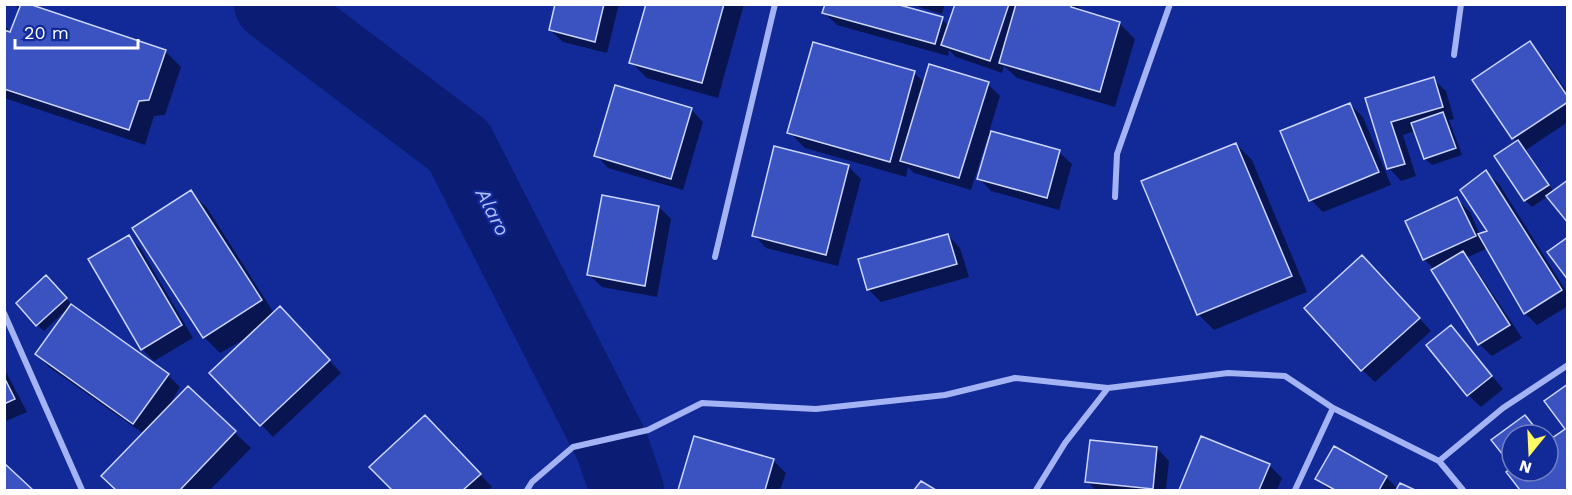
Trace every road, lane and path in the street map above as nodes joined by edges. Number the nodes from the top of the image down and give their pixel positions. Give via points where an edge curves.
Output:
1 (775, 4) edge
2 (1170, 4) edge
3 (1461, 4) edge
4 (1454, 55) dead end
5 (1115, 197) dead end
6 (715, 257) dead end
7 (4, 313) edge
8 (1568, 365) edge
9 (1108, 388) junction
10 (1333, 408) junction
11 (1439, 461) junction
12 (81, 490) edge
13 (527, 490) edge
14 (1036, 490) edge
15 (1295, 490) edge
16 (1463, 490) edge

1 - 6 street
2 - 5 street via 1117,154
3 - 4 street
7 - 12 street
8 - 11 street via 1503,408
9 - 10 street via 1228,373 1284,376
9 - 13 street via 1015,378 945,395 816,409 702,403 648,430 573,447
9 - 14 street via 1065,443
10 - 11 street
10 - 15 street
11 - 16 street

